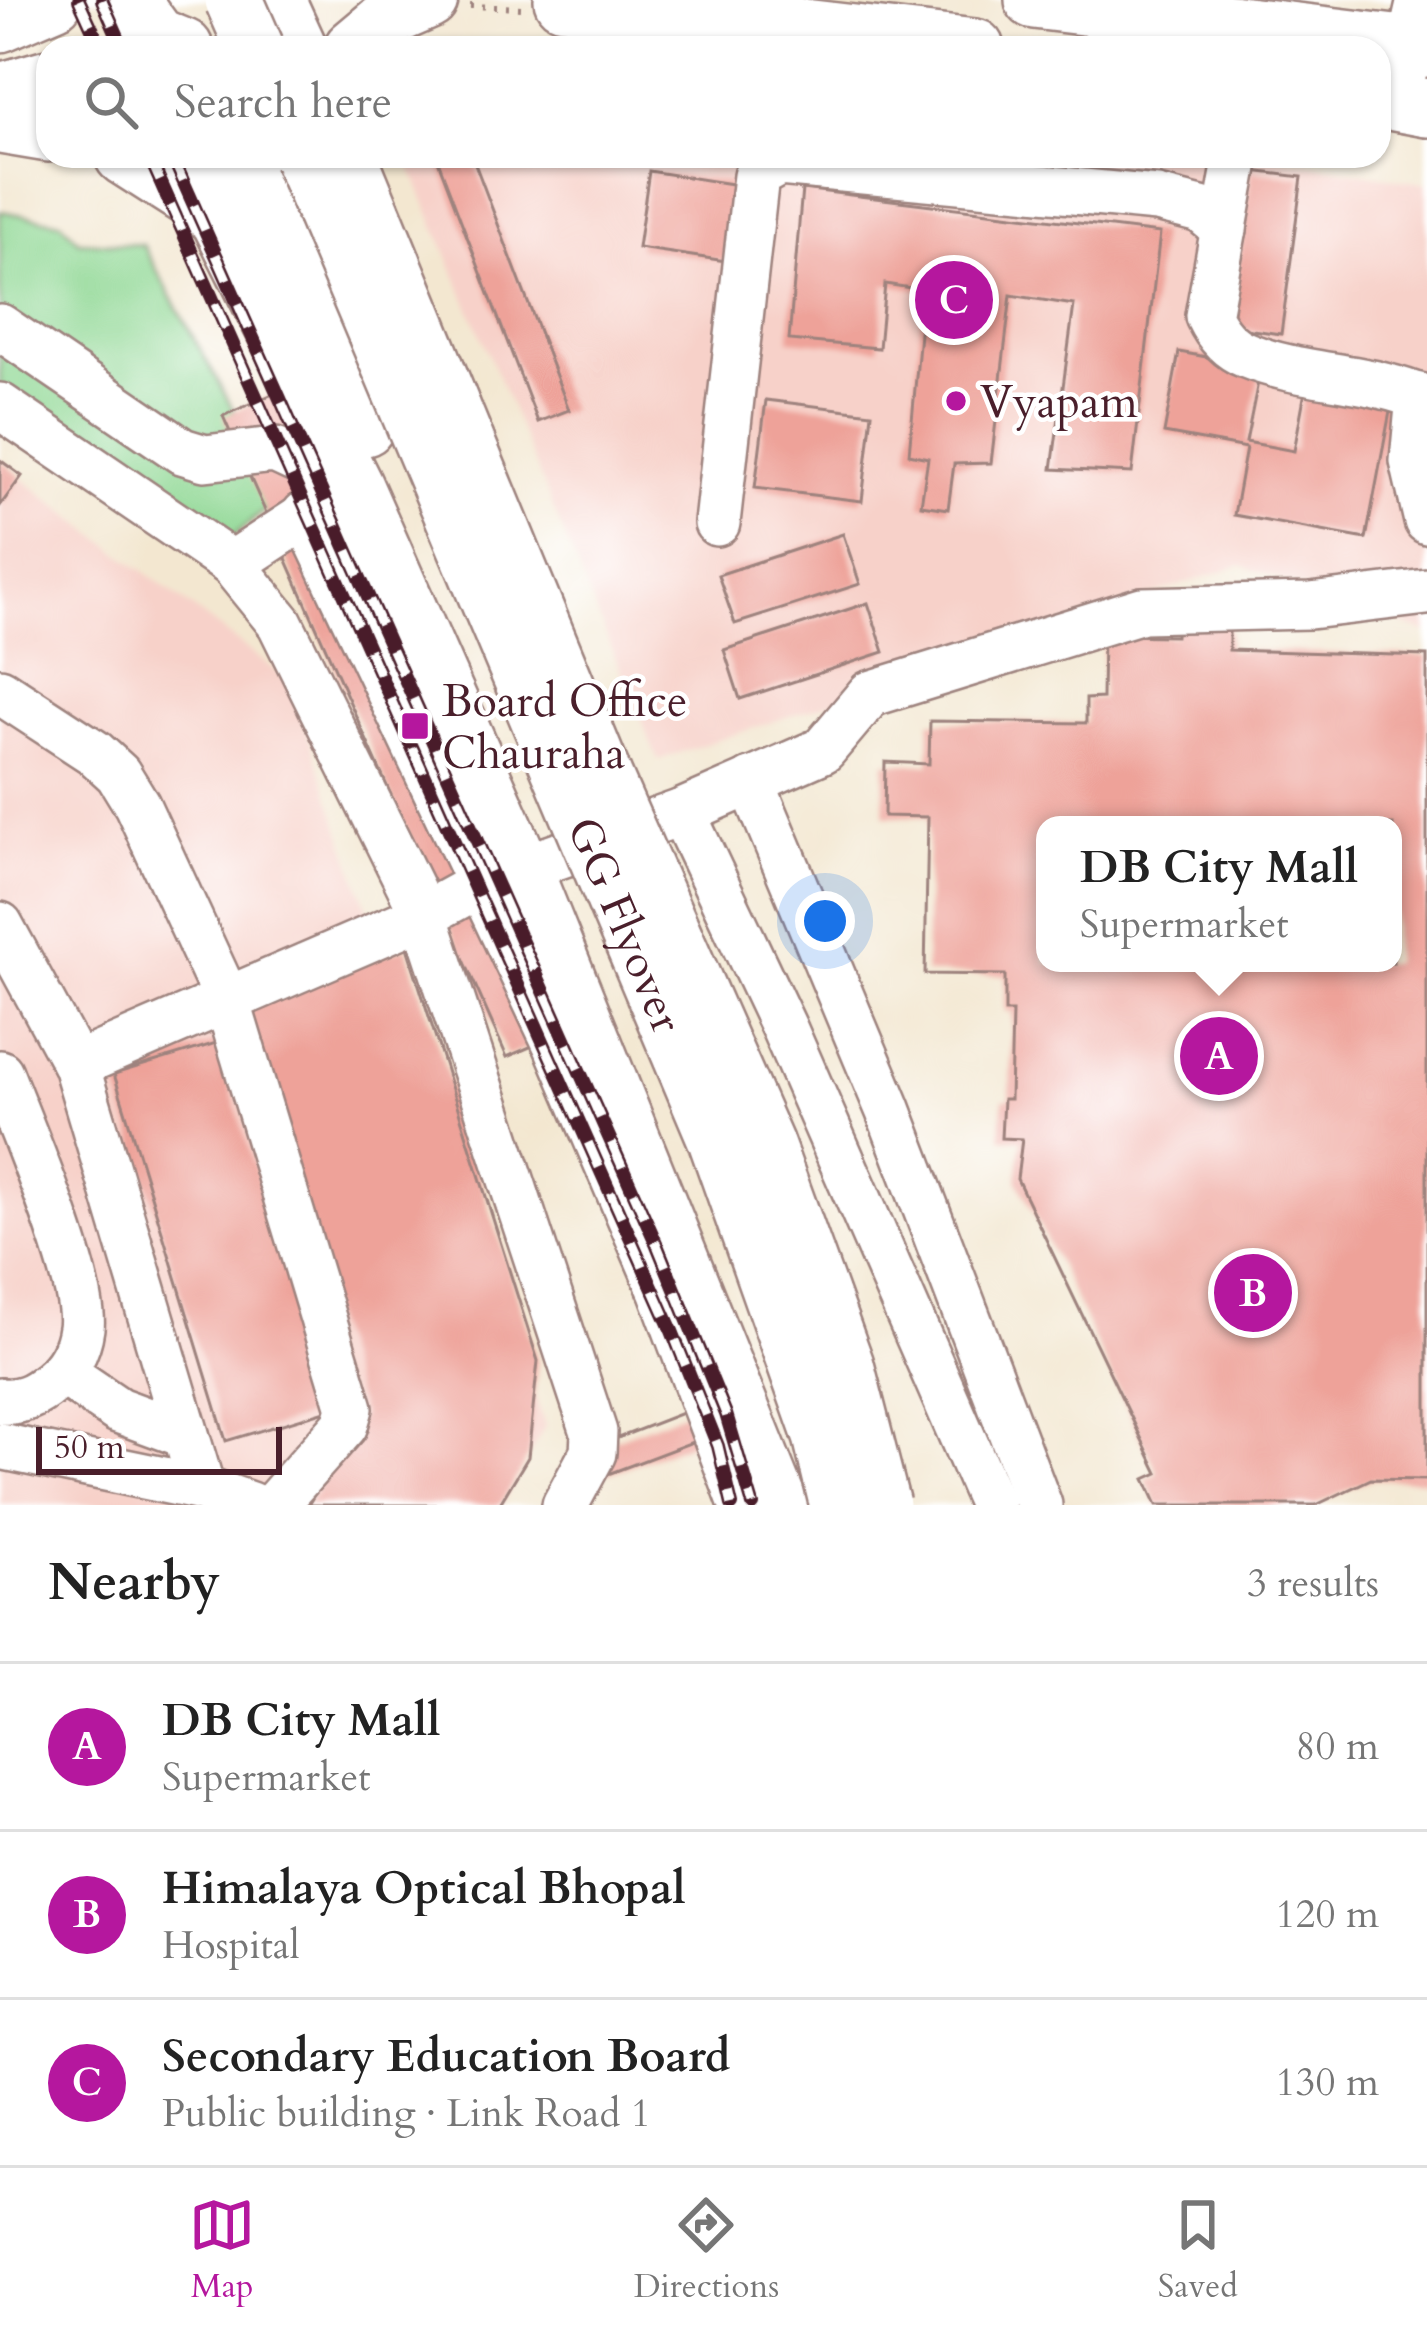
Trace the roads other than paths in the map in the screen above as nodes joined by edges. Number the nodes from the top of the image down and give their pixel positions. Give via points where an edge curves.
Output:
1 (54, 0) edge
2 (130, 0) edge
3 (234, 0) edge
4 (275, 0) edge
5 (429, 0) edge
6 (562, 0) edge
7 (1034, 0) edge
8 (1203, 10) edge
9 (0, 22) edge
10 (1419, 30) edge
11 (163, 36) edge
12 (220, 36) edge
13 (250, 36) edge
14 (292, 36) edge
15 (367, 36) edge
16 (872, 36) edge
17 (36, 82) edge
18 (0, 92) edge
19 (1401, 103) edge
20 (0, 125) edge
21 (36, 131) edge
22 (149, 168) edge
23 (205, 168) edge
24 (245, 168) edge
25 (280, 168) edge
26 (307, 168) edge
27 (353, 168) edge
28 (770, 168) edge
29 (832, 168) edge
30 (1235, 168) edge
31 (244, 213) junction
32 (1224, 229) junction
33 (0, 327) edge
34 (1423, 398) edge
35 (0, 406) edge
36 (355, 487) junction
37 (305, 514) junction
38 (1427, 520) edge
39 (717, 523) dead end
40 (232, 564) junction
41 (1427, 592) edge
42 (0, 691) edge
43 (751, 781) junction
44 (682, 812) junction
45 (521, 870) junction
46 (424, 915) junction
47 (0, 925) edge
48 (227, 1000) junction
49 (76, 1065) junction
50 (0, 1073) edge
51 (62, 1372) junction
52 (0, 1400) edge
53 (186, 1435) junction
54 (0, 1446) edge
55 (202, 1488) junction
56 (250, 1505) edge
57 (274, 1505) edge
58 (565, 1505) edge
59 (742, 1505) edge
60 (779, 1505) edge
61 (809, 1505) edge
62 (838, 1505) edge
63 (880, 1505) edge
64 (992, 1505) edge
65 (1039, 1505) edge

1 - 9 main road
2 - 11 main road via 146,27
3 - 13 main road, bridge
4 - 12 main road via 261,24
4 - 14 main road
5 - 15 main road
6 - 16 main road
7 - 8 main road
8 - 10 main road
10 - 19 street
17 - 18 main road
20 - 21 main road
22 - 31 main road
23 - 31 main road
24 - 31 main road
25 - 31 main road
26 - 62 main road, GG Flyover, bridge via 717,1140 815,1416
27 - 63 main road, GG Flyover, bridge via 765,1145 845,1365
28 - 39 street via 756,176
29 - 32 street via 1157,199 1201,210
30 - 32 street
31 - 36 main road
31 - 45 main road
32 - 34 street via 1208,316 1218,336 1244,355 1390,383
33 - 36 street via 182,451 205,458 275,450
34 - 38 street via 1413,461
35 - 40 street
36 - 37 street
36 - 45 main road
37 - 40 street
37 - 45 street
40 - 46 street via 296,652
41 - 43 street via 1310,606 1142,610 870,694 823,750
42 - 48 street via 118,774
43 - 44 street
43 - 65 street via 888,1109
44 - 45 street
44 - 64 street
45 - 46 street
45 - 59 street
45 - 60 main road
45 - 61 main road via 751,1330
46 - 48 street
46 - 58 street via 594,1432 593,1453
47 - 49 street
48 - 49 street
48 - 57 street via 350,1408 345,1425
49 - 53 street
50 - 51 street via 54,1214 82,1324
51 - 52 street via 34,1396
51 - 53 street via 118,1410
53 - 55 street
54 - 55 street
55 - 56 street

